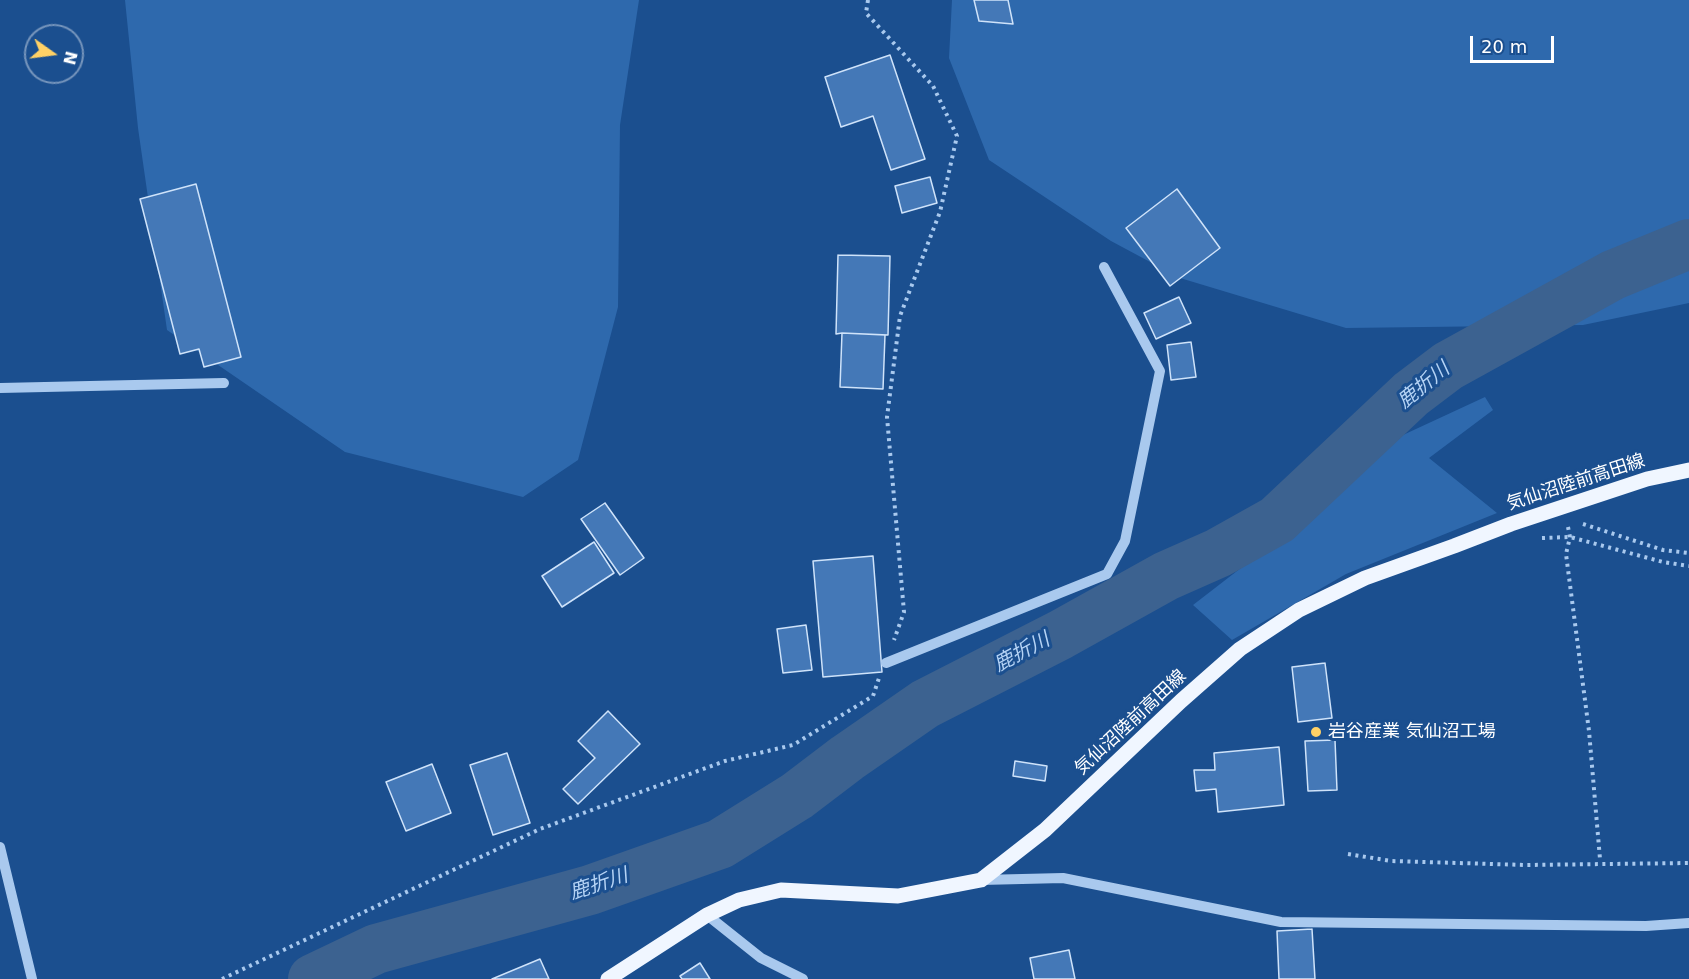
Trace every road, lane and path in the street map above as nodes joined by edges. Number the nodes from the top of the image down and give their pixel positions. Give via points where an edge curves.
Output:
1 (868, 0) edge
2 (1104, 267) dead end
3 (224, 383) dead end
4 (0, 388) edge
5 (1689, 470) edge
6 (1576, 521) dead end
7 (1689, 553) edge
8 (1689, 566) edge
9 (886, 663) junction
10 (0, 847) edge
11 (1348, 854) dead end
12 (1600, 859) dead end
13 (1689, 863) edge
14 (981, 880) junction
15 (707, 915) junction
16 (1689, 923) edge
17 (32, 979) edge
18 (222, 979) edge
19 (608, 979) edge
20 (802, 979) edge

1 - 9 path via 866,14 933,86 957,136 940,212 898,327 887,417 904,612
2 - 9 street via 1160,371 1125,541 1112,566 1107,574
3 - 4 street
5 - 14 main road, 気仙沼陸前高田線 via 1647,479 1511,524 1365,578 1299,610 1240,649 1045,830
6 - 7 path via 1663,550
8 - 12 path via 1570,537 1566,554 1589,731
9 - 18 path via 873,696 793,745 725,761 540,830
10 - 17 street
11 - 13 path via 1391,861 1526,865
14 - 15 main road, 気仙沼陸前高田線 via 898,896 781,890 739,900
14 - 16 street via 1063,878 1281,922 1634,926
15 - 19 main road, 気仙沼陸前高田線
15 - 20 street via 761,958

